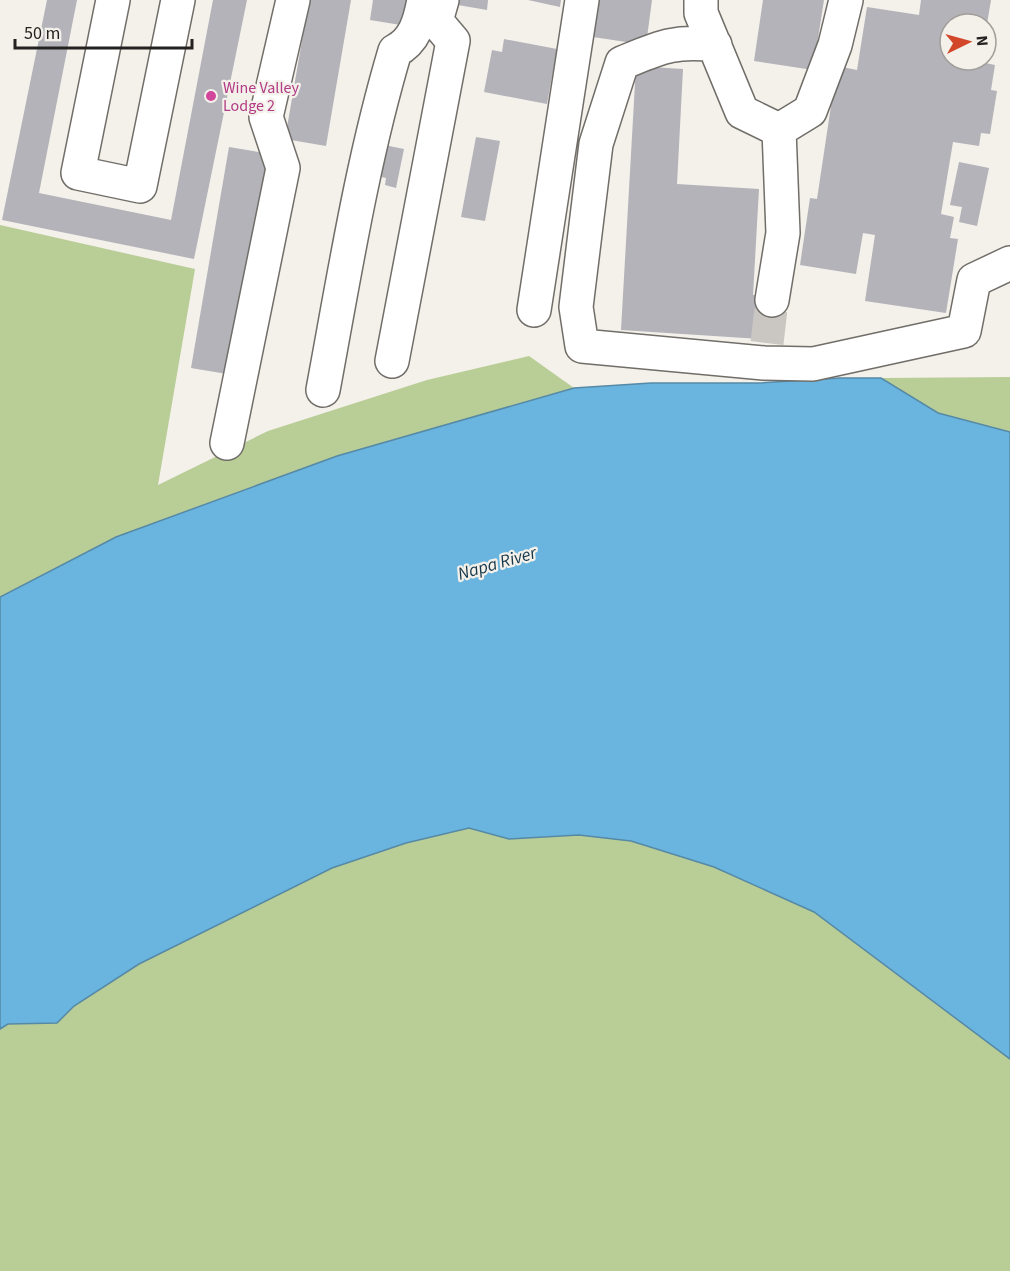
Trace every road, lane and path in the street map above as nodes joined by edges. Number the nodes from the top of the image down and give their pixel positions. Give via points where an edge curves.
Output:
1 (114, 0) edge
2 (178, 0) edge
3 (293, 0) edge
4 (424, 0) edge
5 (442, 0) edge
6 (582, 0) edge
7 (701, 0) edge
8 (846, 0) edge
9 (715, 45) junction
10 (780, 130) junction
11 (1010, 263) edge
12 (772, 300) tunnel mouth
13 (534, 310) dead end
14 (392, 361) dead end
15 (322, 390) dead end
16 (227, 443) dead end

1 - 2 lane via 78,173 140,186
3 - 16 lane via 266,117 284,168
4 - 15 lane via 420,24 395,51 380,101
5 - 14 lane via 436,21 453,41
6 - 13 lane
7 - 9 lane via 701,13
8 - 10 lane via 835,45 810,111
9 - 10 lane via 742,112
9 - 11 lane via 689,42 666,46 622,63 596,144 576,307 582,346 766,353 813,364 964,331 974,280
10 - 12 lane via 783,233

